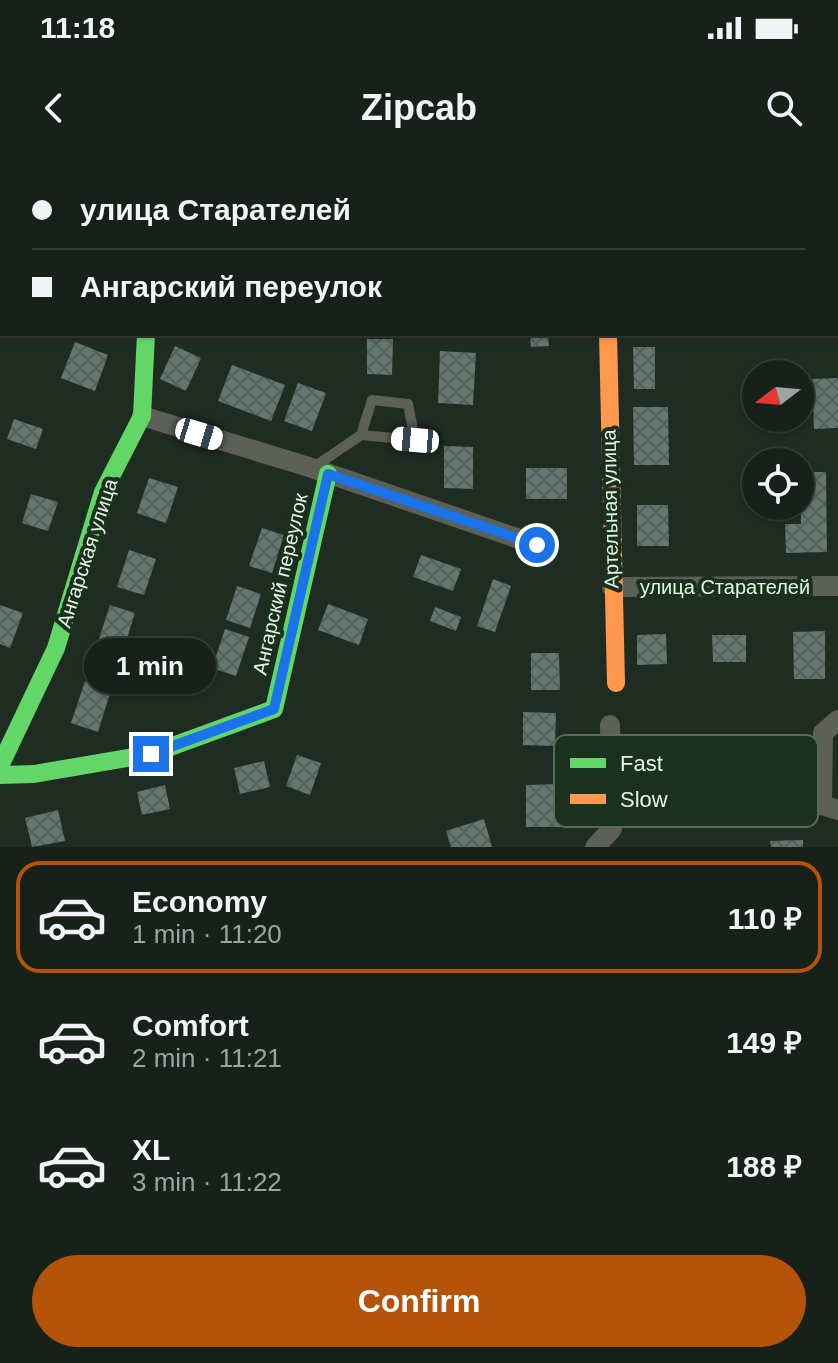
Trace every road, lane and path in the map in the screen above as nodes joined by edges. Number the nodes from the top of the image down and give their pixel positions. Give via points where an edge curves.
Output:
1 (146, 336) edge
2 (608, 336) edge
3 (142, 416) junction
4 (361, 435) junction
5 (320, 471) junction
6 (537, 545) dead end
7 (838, 586) edge
8 (612, 587) junction
9 (616, 683) dead end
10 (838, 720) edge
11 (610, 725) dead end
12 (610, 735) edge
13 (0, 766) edge
14 (0, 775) edge
15 (838, 810) edge
16 (612, 827) edge
17 (595, 847) edge

1 - 3 street, Ангарская улица
2 - 8 street, Артельная улица
3 - 5 street
3 - 13 street, Ангарская улица via 103,492 56,648
4 - 4 lane via 372,400 408,404 415,440
4 - 5 lane
5 - 6 street
5 - 14 street, Ангарский переулок via 274,709 151,754
7 - 8 street, улица Старателей
8 - 9 street, Артельная улица
10 - 15 street via 823,733 822,805
11 - 12 street
16 - 17 street

